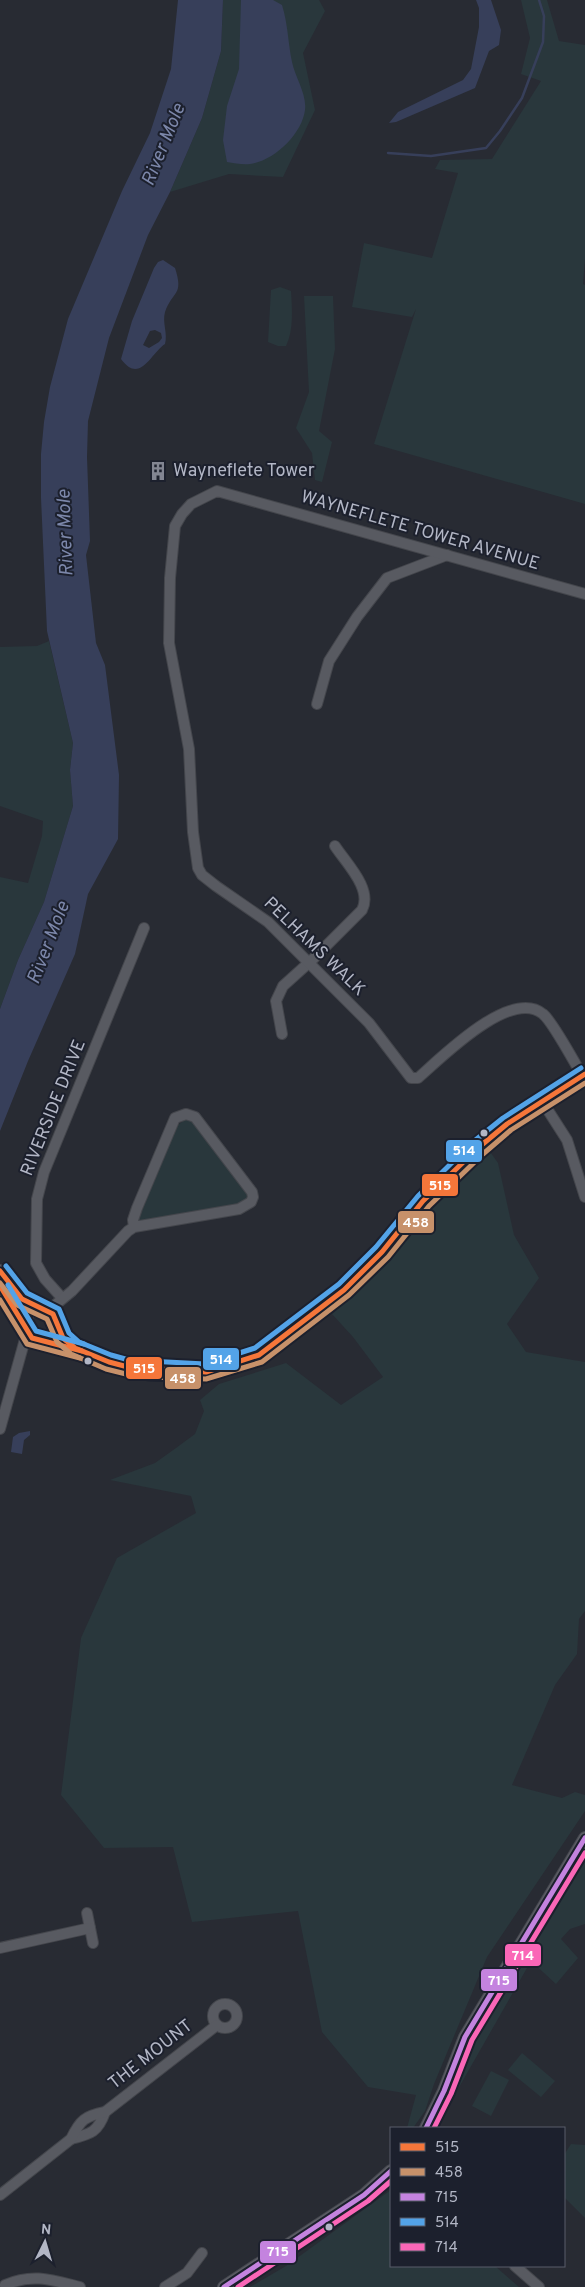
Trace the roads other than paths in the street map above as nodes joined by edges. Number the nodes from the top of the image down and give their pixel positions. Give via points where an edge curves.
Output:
1 (218, 491) joint
2 (447, 555) junction
3 (585, 594) edge
4 (317, 704) dead end
5 (335, 846) dead end
6 (144, 928) dead end
7 (309, 962) junction
8 (282, 1034) dead end
9 (584, 1074) edge
10 (542, 1102) junction
11 (585, 1197) edge
12 (134, 1227) junction
13 (0, 1271) edge
14 (0, 1287) edge
15 (62, 1298) junction
16 (43, 1309) junction
17 (57, 1326) junction
18 (26, 1330) junction
19 (40, 1340) junction
20 (75, 1348) junction
21 (20, 1358) junction
22 (0, 1429) edge
23 (585, 1838) edge
24 (87, 1913) dead end
25 (90, 1928) junction
26 (93, 1943) dead end
27 (0, 1948) edge
28 (217, 2025) dead end
29 (105, 2112) junction
30 (426, 2127) edge
31 (71, 2140) junction
32 (390, 2172) edge
33 (0, 2195) edge
34 (202, 2253) dead end
35 (517, 2267) edge
36 (4, 2283) edge
37 (80, 2287) edge
38 (165, 2287) edge
39 (224, 2287) edge
40 (540, 2287) edge

1 - 2 street, WAYNEFLETE TOWER AVENUE
1 - 7 street, PELHAMS WALK via 191,504 182,514 172,547 168,643 189,749 195,858 202,875 268,922
2 - 3 street, WAYNEFLETE TOWER AVENUE
2 - 4 street via 387,578 329,660
5 - 7 street via 363,889 365,903 362,910
6 - 15 street, RIVERSIDE DRIVE via 44,1172 37,1199 36,1264
7 - 8 street via 282,986 276,1001
7 - 9 street, PELHAMS WALK via 369,1023 411,1078 418,1078 460,1041 507,1011 525,1008 544,1014
9 - 10 main road
10 - 11 street via 566,1140
10 - 20 main road via 478,1148 423,1201 382,1252 344,1290 259,1355 206,1372 128,1366
12 - 12 street via 239,1209 251,1202 252,1192 195,1117 186,1114 175,1118 137,1208
12 - 15 street
13 - 16 main road via 20,1297
14 - 18 main road
15 - 16 street
16 - 17 main road via 55,1316
16 - 18 main road via 27,1315
17 - 19 main road via 54,1332
17 - 20 main road via 63,1338
18 - 19 main road
18 - 21 street
19 - 20 main road
19 - 21 street
21 - 22 street
23 - 30 main road via 466,2037
24 - 25 street
25 - 26 street
25 - 27 street
28 - 29 street, THE MOUNT
29 - 31 street, THE MOUNT via 88,2116 77,2127
29 - 31 street, THE MOUNT via 100,2126 86,2136
31 - 33 street, THE MOUNT
32 - 39 main road via 364,2195
34 - 38 street via 187,2273
35 - 40 street
36 - 37 street via 27,2277

